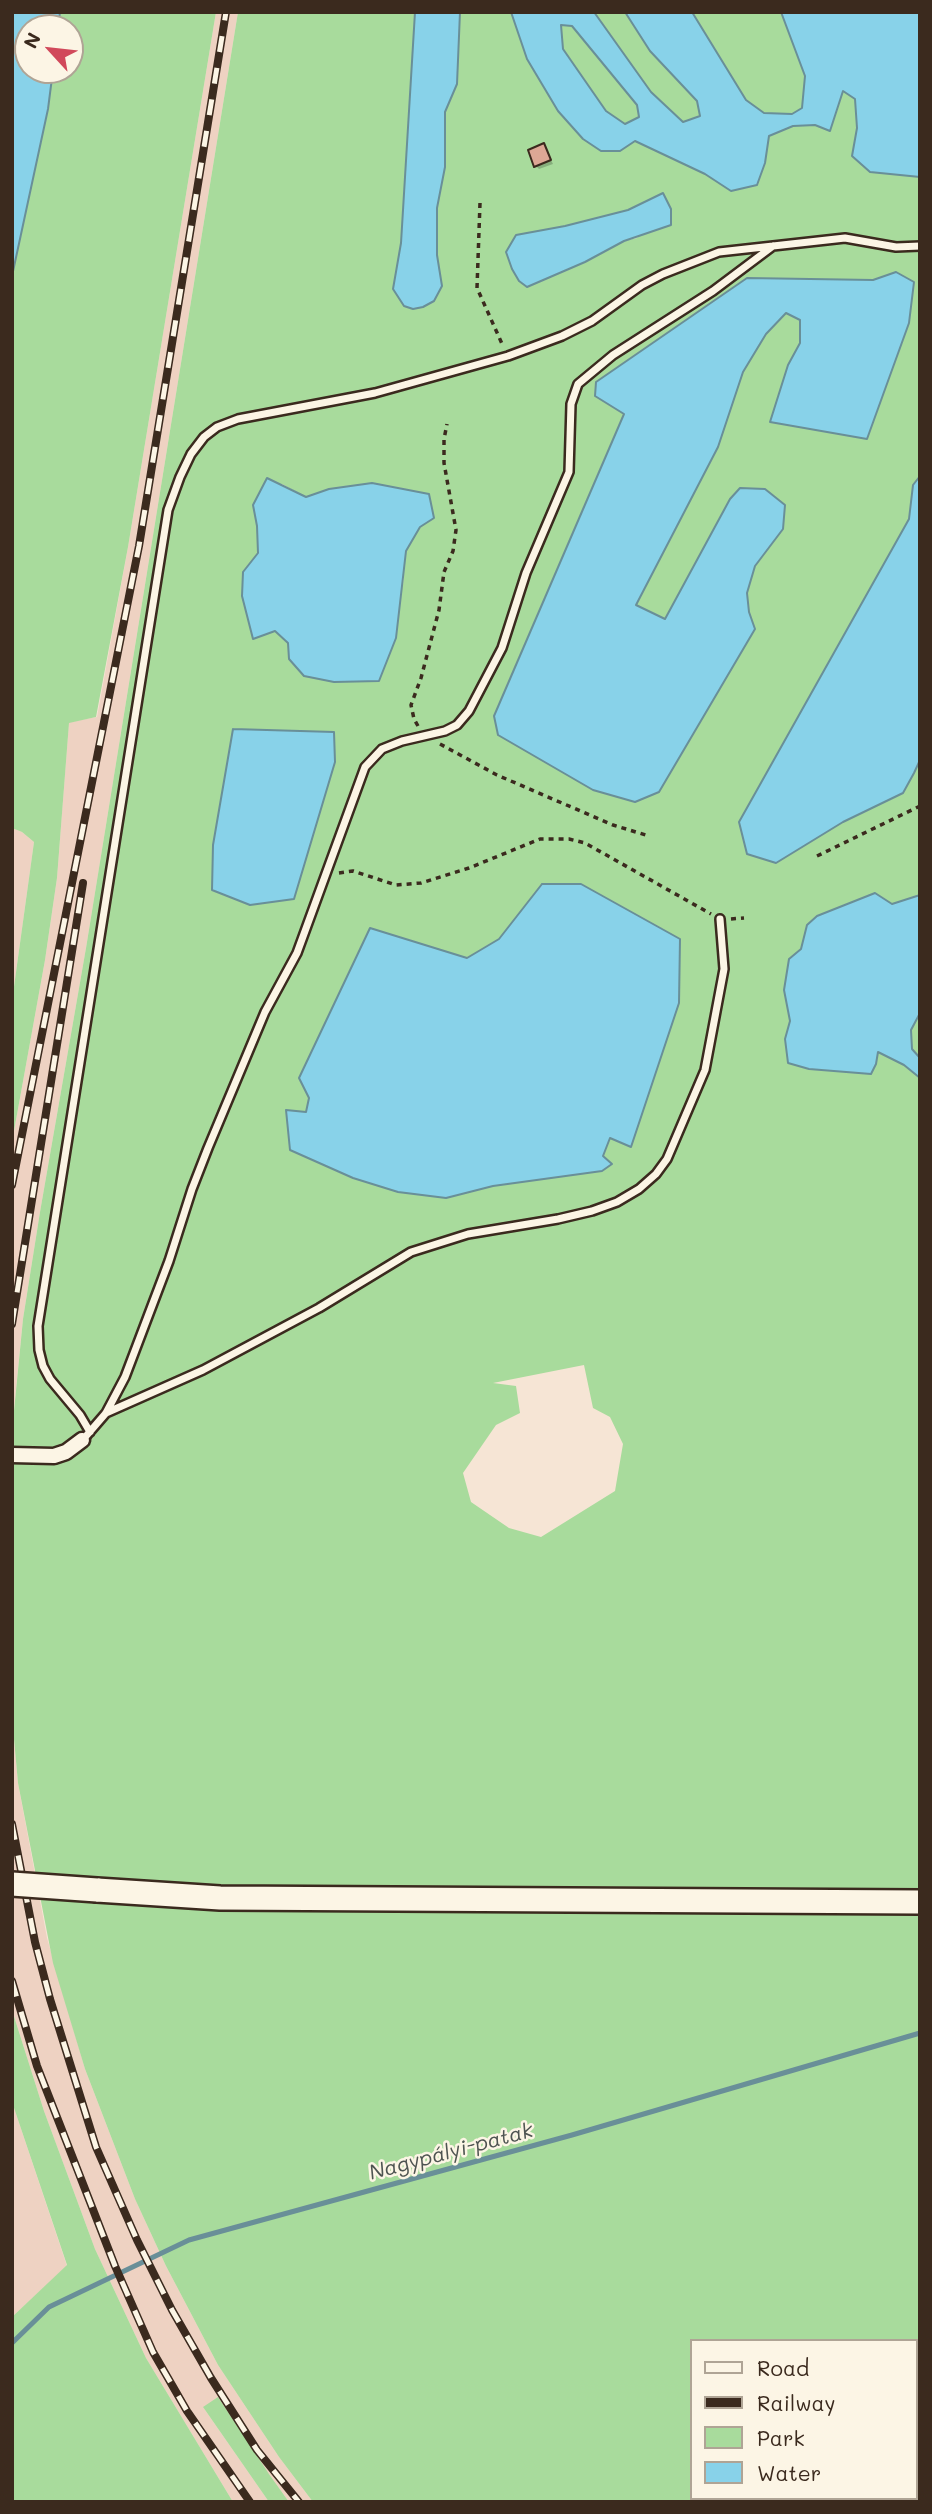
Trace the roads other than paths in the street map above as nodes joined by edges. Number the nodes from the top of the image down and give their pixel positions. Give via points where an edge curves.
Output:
1 (773, 246) junction
2 (920, 246) edge
3 (720, 919) road end
4 (106, 1413) junction
5 (86, 1436) junction
6 (12, 1455) edge
7 (12, 1884) edge
8 (920, 1902) edge

1 - 2 lane via 845,238 896,247
1 - 4 lane via 578,384 571,404 569,472 526,573 502,648 457,725 382,749 365,767 297,953 265,1012 208,1148 125,1377
1 - 5 lane via 719,252 663,274 592,321 508,356 375,393 238,419 217,427 191,454 168,510 38,1326 43,1366 80,1415
3 - 4 lane via 724,969 705,1070 667,1158 639,1189 592,1211 468,1234 411,1252 203,1370
4 - 5 lane
5 - 6 street via 54,1456
7 - 8 main road, bridge via 220,1898

